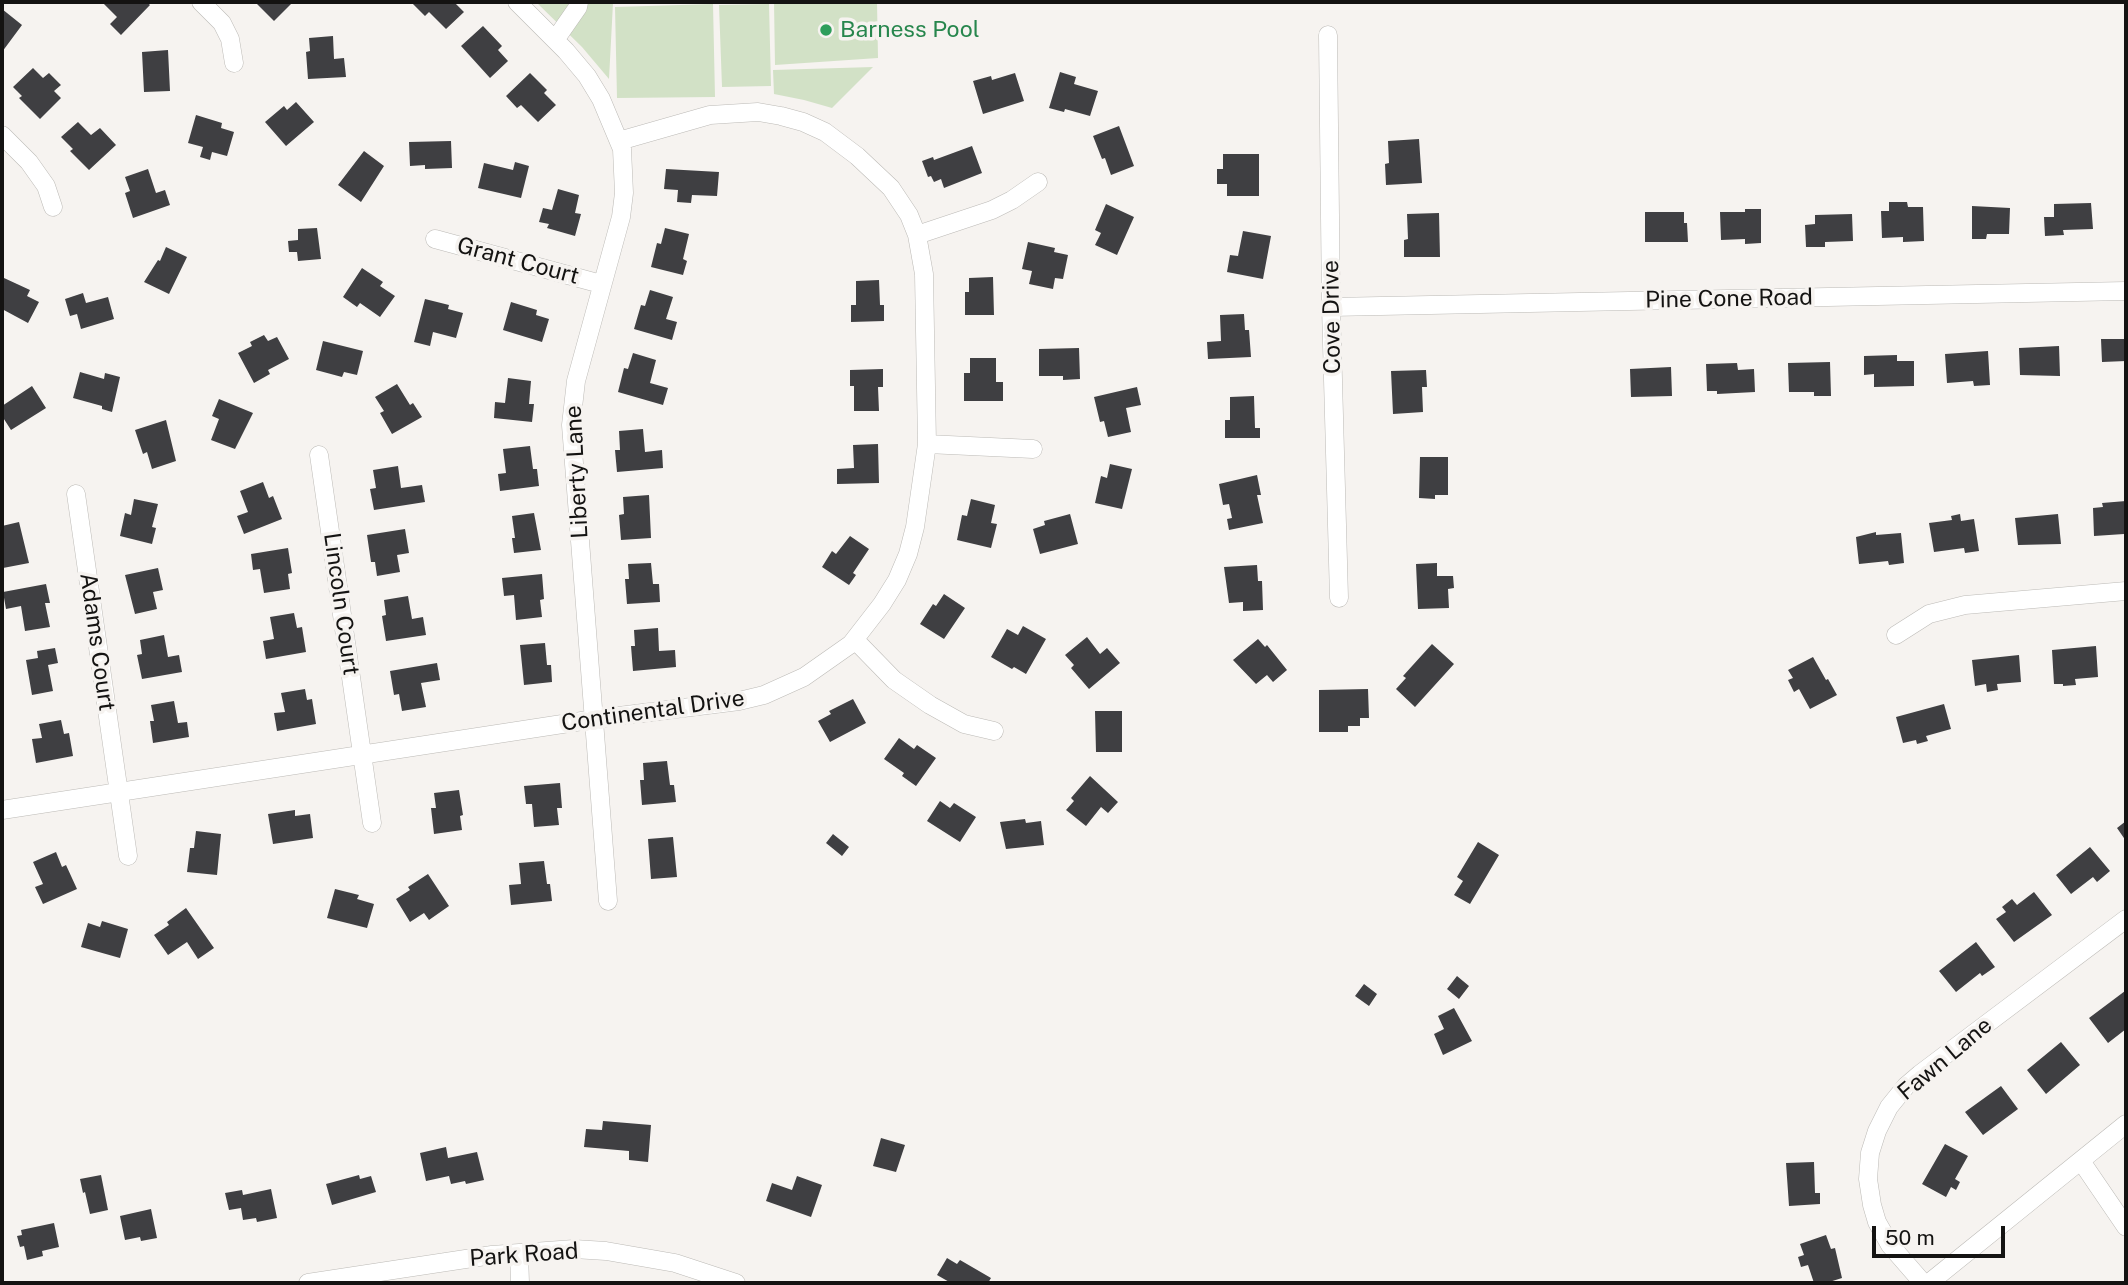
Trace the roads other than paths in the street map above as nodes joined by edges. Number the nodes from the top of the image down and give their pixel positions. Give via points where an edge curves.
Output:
1 (201, 2) edge
2 (516, 2) edge
3 (579, 2) edge
4 (1328, 35) dead end
5 (555, 40) junction
6 (234, 63) dead end
7 (2, 135) edge
8 (619, 141) junction
9 (1038, 183) dead end
10 (53, 207) dead end
11 (917, 235) junction
12 (435, 239) dead end
13 (601, 284) junction
14 (2126, 291) edge
15 (1331, 307) junction
16 (927, 444) junction
17 (1033, 449) dead end
18 (319, 455) dead end
19 (76, 494) dead end
20 (2126, 591) edge
21 (1339, 598) dead end
22 (1896, 635) dead end
23 (855, 640) junction
24 (595, 719) junction
25 (994, 732) dead end
26 (362, 754) junction
27 (119, 791) junction
28 (2, 810) edge
29 (372, 823) dead end
30 (128, 856) dead end
31 (608, 901) dead end
32 (2126, 919) edge
33 (2126, 1124) edge
34 (2081, 1161) junction
35 (2126, 1227) edge
36 (519, 1253) junction
37 (308, 1283) edge
38 (520, 1283) edge
39 (736, 1283) edge
40 (1923, 1283) edge
41 (1929, 1283) edge

1 - 6 street via 222,23
2 - 5 street, Liberty Lane
3 - 5 street
4 - 15 street, Cove Drive
5 - 8 street, Liberty Lane via 587,76
7 - 10 street via 29,162 46,186
8 - 11 street, Continental Drive via 672,124 734,112 803,122 825,132 875,171 909,215
8 - 13 street, Liberty Lane via 621,217
9 - 11 street via 992,210
11 - 16 street, Continental Drive via 924,274
12 - 13 street, Grant Court
13 - 24 street, Liberty Lane via 576,381 571,425
14 - 15 street, Pine Cone Road
15 - 21 street, Cove Drive
16 - 17 street
16 - 23 street, Continental Drive via 908,554 897,580
18 - 26 street, Lincoln Court
19 - 27 street, Adams Court
20 - 22 street via 1965,604 1929,614
23 - 24 street, Continental Drive via 804,677 764,695
23 - 25 street via 894,680 930,705 964,724
24 - 26 street, Continental Drive
24 - 31 street, Liberty Lane
26 - 27 street, Continental Drive
26 - 29 street, Lincoln Court
27 - 28 street, Continental Drive
27 - 30 street, Adams Court
32 - 40 street, Fawn Lane via 1920,1074 1889,1107 1870,1153 1872,1205 1890,1245
33 - 34 street
34 - 35 street
34 - 41 street
36 - 37 street, Park Road
36 - 38 street
36 - 39 street, Park Road via 606,1251 675,1263

